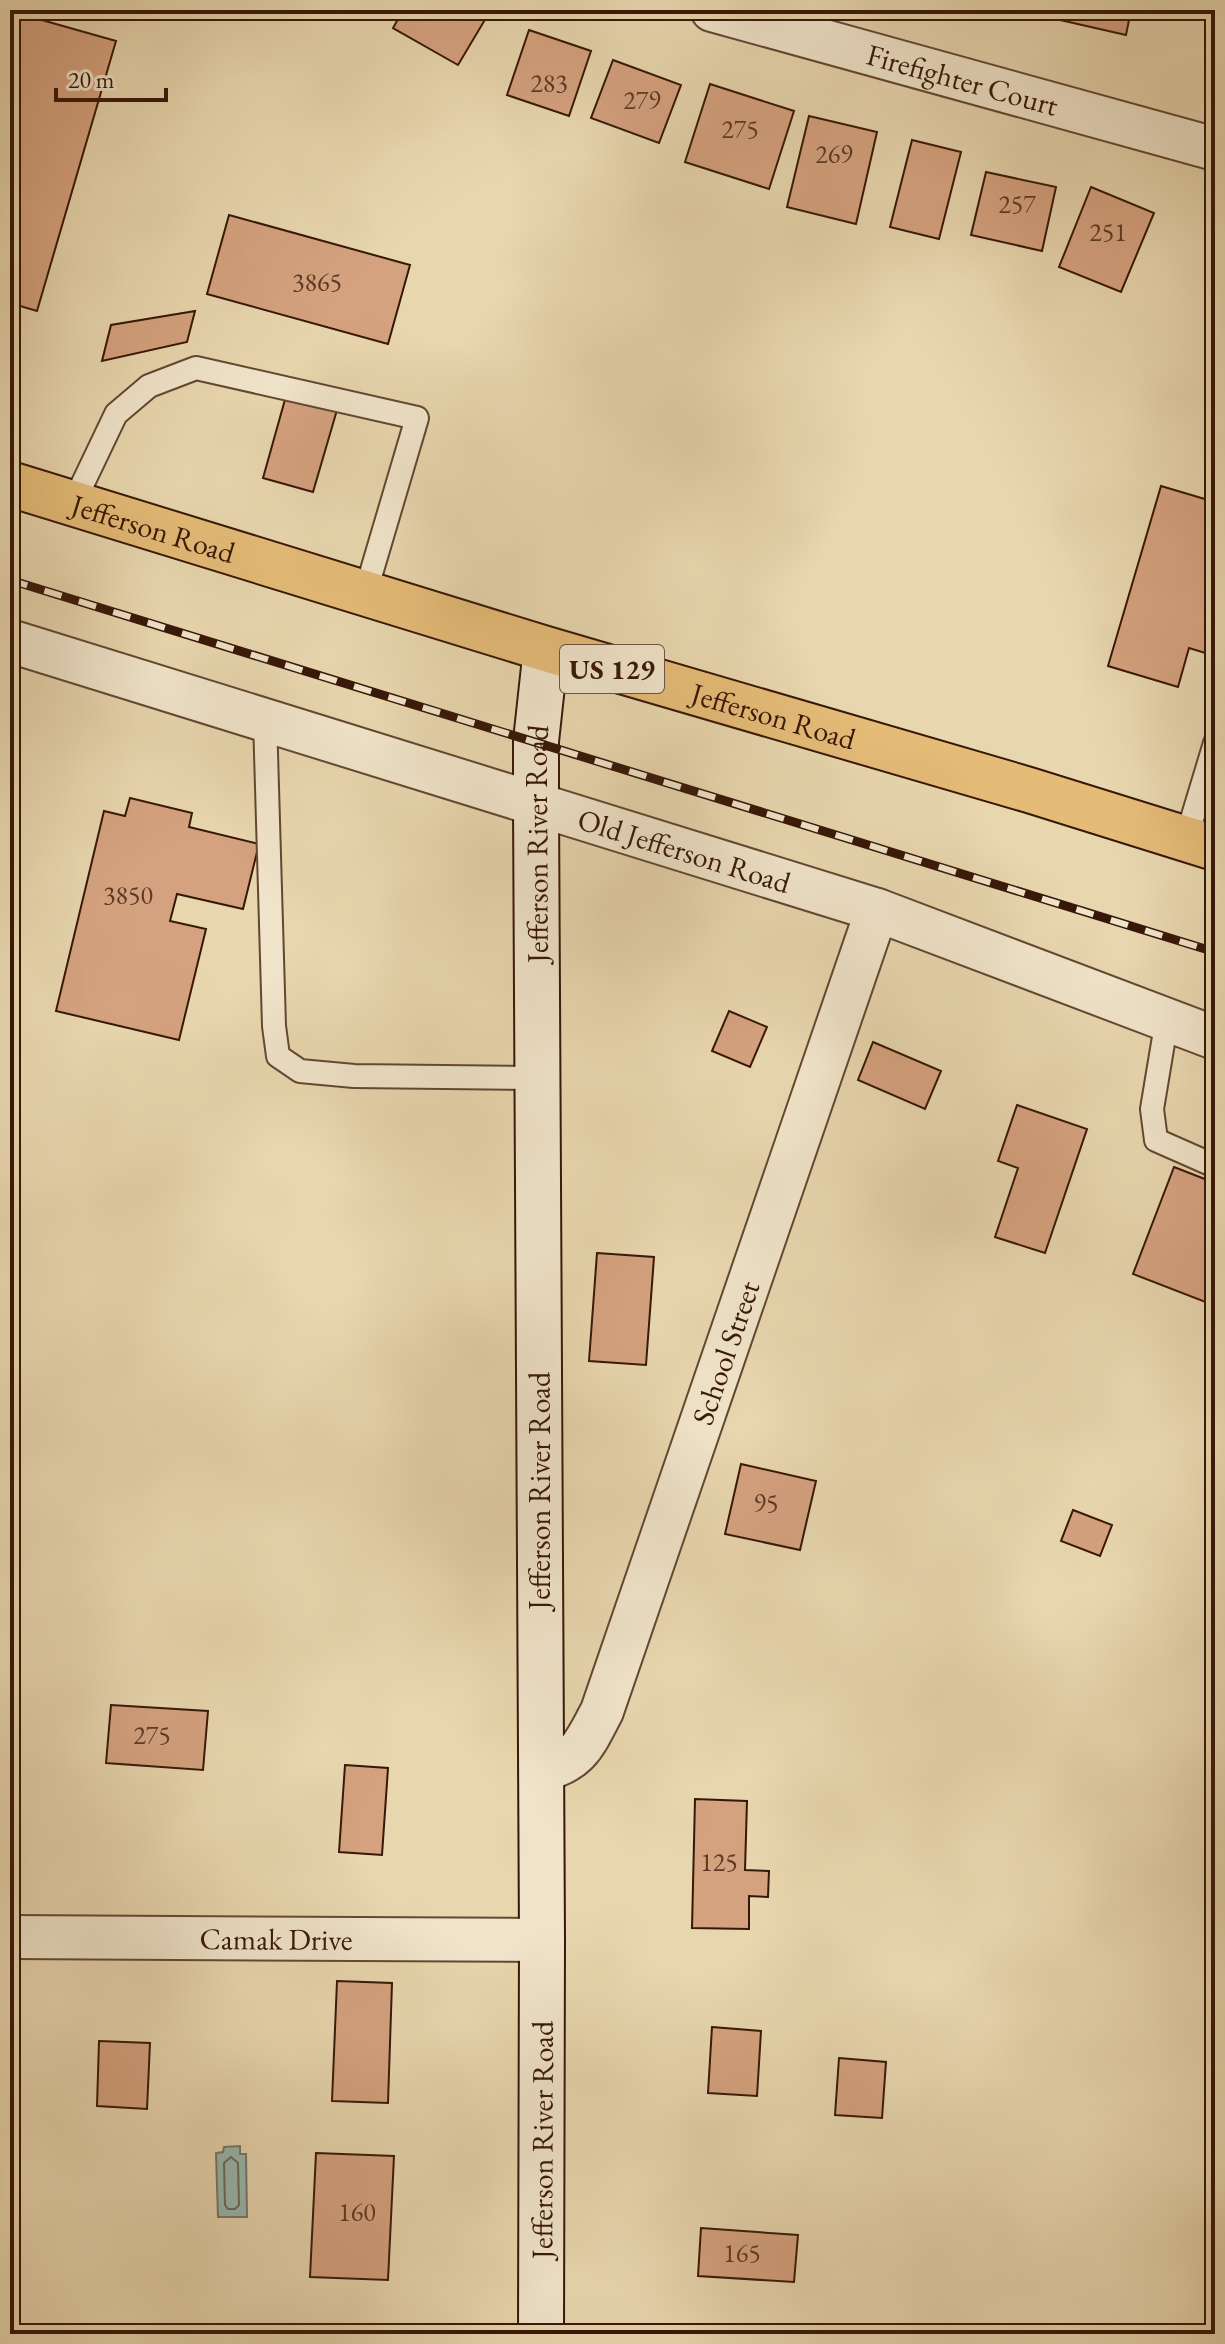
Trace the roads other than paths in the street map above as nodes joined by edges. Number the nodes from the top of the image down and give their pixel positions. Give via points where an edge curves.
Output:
1 (712, 10) edge
2 (1215, 149) edge
3 (10, 484) edge
4 (73, 504) junction
5 (365, 594) junction
6 (10, 641) edge
7 (546, 649) junction
8 (265, 719) junction
9 (1215, 743) edge
10 (536, 804) junction
11 (1201, 844) edge
12 (877, 910) junction
13 (1167, 1019) junction
14 (1215, 1038) edge
15 (537, 1078) junction
16 (1215, 1166) edge
17 (541, 1770) junction
18 (10, 1937) edge
19 (542, 1940) junction
20 (541, 2334) edge

1 - 2 street, Firefighter Court
3 - 4 highway, Jefferson Road / US 129
4 - 5 highway, Jefferson Road / US 129
4 - 5 lane via 116,414 149,386 196,368 417,418
5 - 7 highway, Jefferson Road / US 129
6 - 8 street, Old Jefferson Road
7 - 10 street, Jefferson River Road via 536,741
7 - 11 highway, Jefferson Road / US 129
8 - 10 street, Old Jefferson Road
8 - 15 lane via 278,1056 300,1071 354,1076
9 - 11 lane
10 - 12 street, Old Jefferson Road
10 - 15 street, Jefferson River Road
12 - 13 street, Old Jefferson Road
12 - 17 street, School Street via 602,1711 571,1760
13 - 14 street, Old Jefferson Road
13 - 16 lane via 1152,1109 1156,1140
15 - 17 street, Jefferson River Road
17 - 19 street, Jefferson River Road
18 - 19 street, Camak Drive
19 - 20 street, Jefferson River Road

